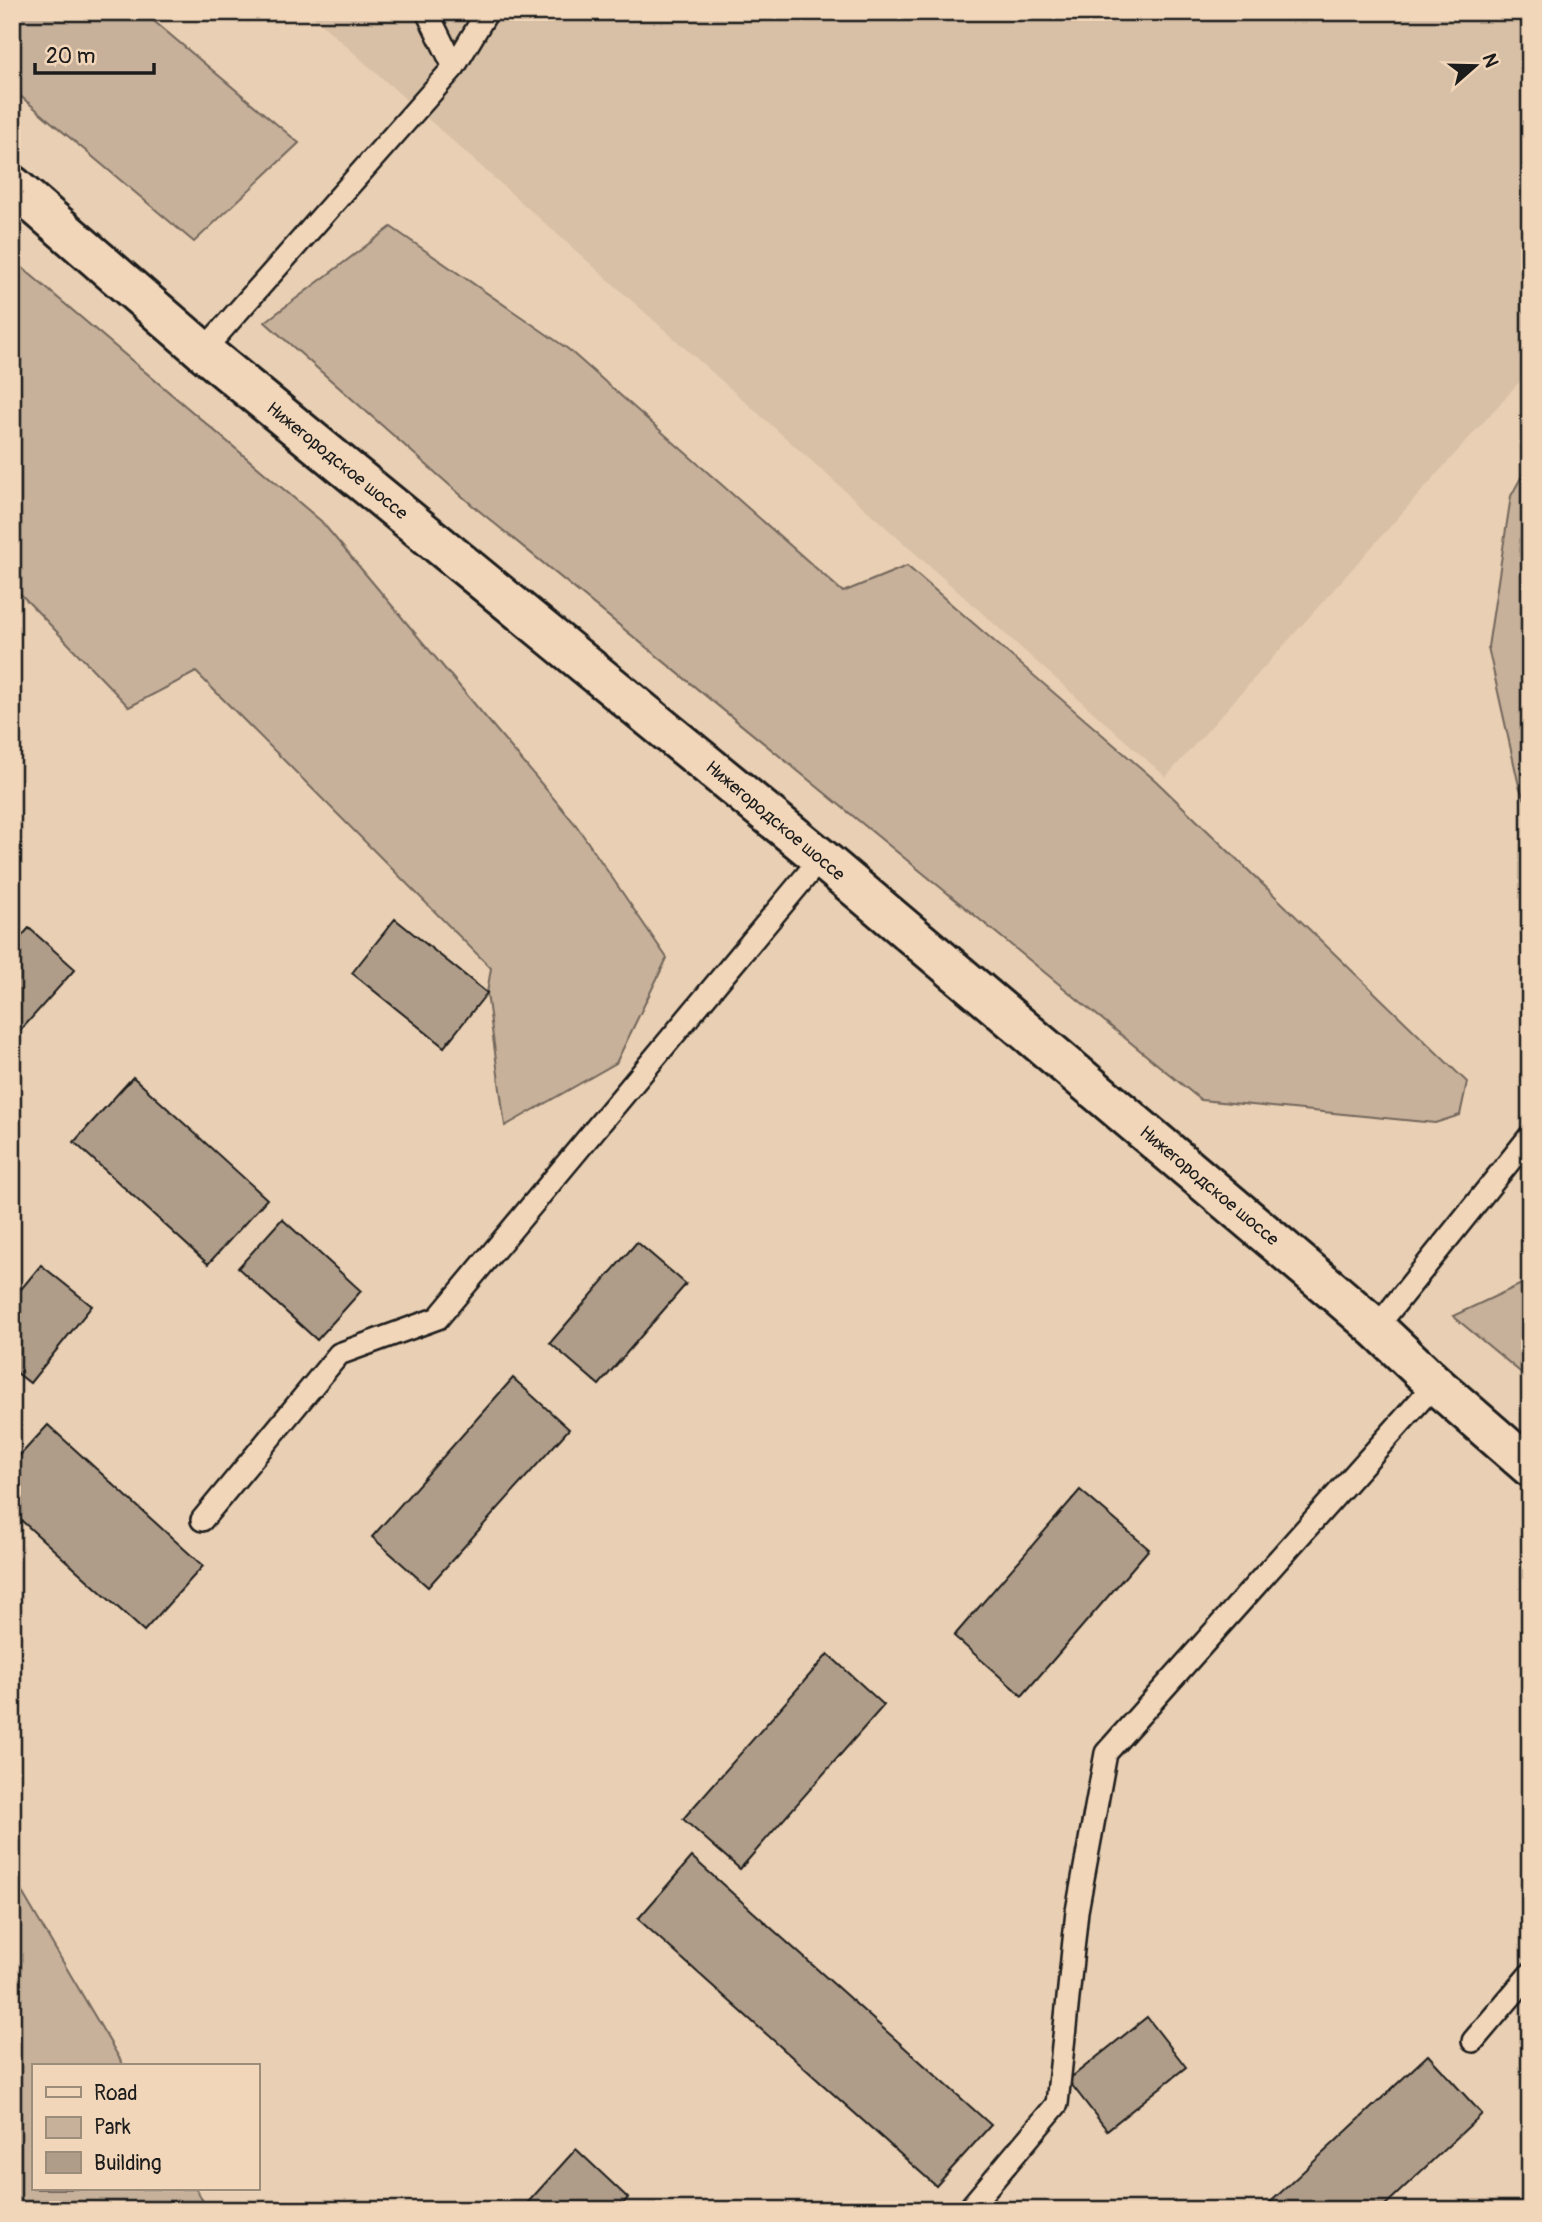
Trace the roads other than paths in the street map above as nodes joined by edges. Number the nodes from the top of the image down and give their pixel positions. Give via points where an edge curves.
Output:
1 (427, 12) edge
2 (487, 12) edge
3 (454, 67) junction
4 (12, 185) edge
5 (203, 351) junction
6 (821, 858) junction
7 (1530, 1136) edge
8 (1376, 1328) junction
9 (1435, 1384) junction
10 (1530, 1467) edge
11 (202, 1520) dead end
12 (1530, 1974) edge
13 (1473, 2041) dead end
14 (968, 2210) edge

1 - 3 lane
2 - 3 lane
3 - 5 lane
4 - 5 main road, Нижегородское шоссе
5 - 6 main road, Нижегородское шоссе
6 - 8 main road, Нижегородское шоссе
6 - 11 lane via 438,1318 339,1354
7 - 8 lane
8 - 9 main road, Нижегородское шоссе
9 - 10 main road, Нижегородское шоссе
9 - 14 lane via 1105,1753 1077,1911 1057,2104
12 - 13 lane

